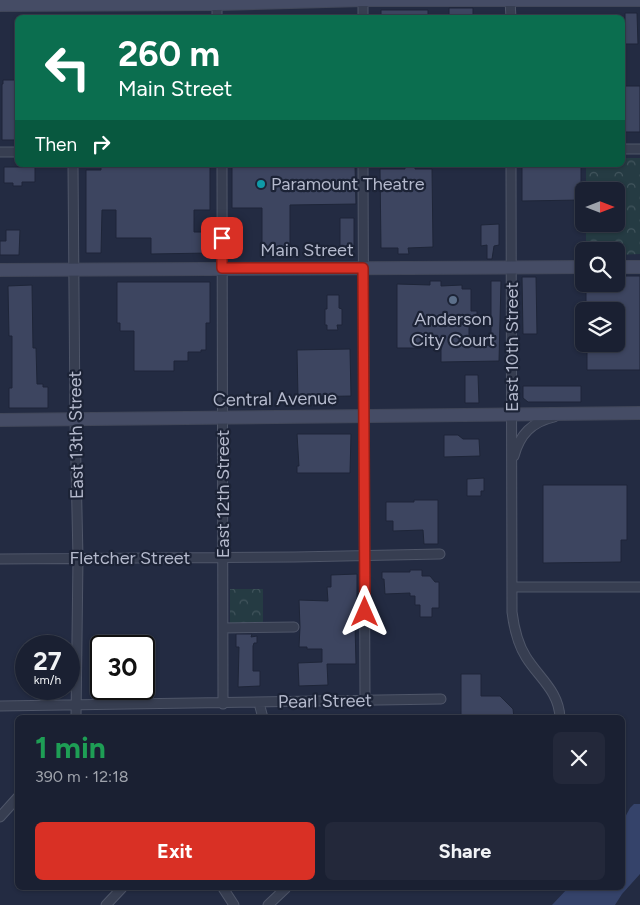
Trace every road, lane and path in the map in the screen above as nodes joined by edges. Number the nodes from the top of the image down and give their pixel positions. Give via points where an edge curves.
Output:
1 (363, 0) edge
2 (510, 0) edge
3 (640, 0) edge
4 (70, 2) edge
5 (217, 2) edge
6 (0, 5) edge
7 (217, 15) edge
8 (363, 15) edge
9 (510, 15) edge
10 (625, 149) edge
11 (640, 149) edge
12 (0, 152) edge
13 (15, 152) edge
14 (73, 167) edge
15 (222, 167) edge
16 (363, 167) edge
17 (511, 167) edge
18 (511, 267) junction
19 (575, 267) edge
20 (625, 267) edge
21 (640, 267) edge
22 (222, 268) junction
23 (363, 268) junction
24 (75, 269) junction
25 (0, 270) edge
26 (570, 413) junction
27 (640, 413) edge
28 (512, 414) junction
29 (365, 416) junction
30 (222, 417) junction
31 (0, 420) edge
32 (75, 420) junction
33 (512, 476) junction
34 (440, 554) dead end
35 (365, 555) junction
36 (78, 558) junction
37 (223, 558) junction
38 (0, 559) edge
39 (512, 587) junction
40 (640, 587) edge
41 (294, 627) dead end
42 (223, 628) junction
43 (441, 699) dead end
44 (365, 700) junction
45 (259, 703) junction
46 (223, 704) junction
47 (0, 706) edge
48 (77, 706) junction
49 (76, 715) edge
50 (262, 715) edge
51 (560, 715) edge
52 (15, 800) edge
53 (0, 817) edge
54 (120, 890) edge
55 (224, 890) edge
56 (284, 890) edge
57 (106, 905) edge
58 (234, 905) edge
59 (268, 905) edge

1 - 2 street
1 - 5 street
1 - 8 street
2 - 3 street
2 - 9 street
4 - 5 street
4 - 6 street
5 - 7 street
10 - 11 street
12 - 13 street
14 - 24 street, East 13th Street
15 - 22 street, East 12th Street
16 - 23 street
17 - 18 street, East 10th Street
18 - 19 street, Main Street
18 - 23 street, Main Street
18 - 28 street, East 10th Street
20 - 21 street
22 - 23 street, Main Street
22 - 24 street, Main Street
22 - 30 street, East 12th Street
23 - 29 street
24 - 25 street, Main Street
24 - 32 street, East 13th Street
26 - 27 street, Central Avenue
26 - 28 street, Central Avenue
26 - 33 street via 538,422 524,432 516,451
28 - 29 street, Central Avenue
28 - 33 street, East 10th Street
29 - 30 street, Central Avenue
29 - 35 street
30 - 32 street, Central Avenue
30 - 37 street, East 12th Street
31 - 32 street, Central Avenue
32 - 36 street, East 13th Street
33 - 39 street, East 10th Street
34 - 35 street, Fletcher Street
35 - 37 street, Fletcher Street
35 - 44 street
36 - 37 street, Fletcher Street
36 - 38 street, Fletcher Street
36 - 48 street, East 13th Street
37 - 42 street, East 12th Street
39 - 40 street
39 - 51 street, East 10th Street via 517,638 525,655 553,691
41 - 42 street
42 - 46 street, East 12th Street
43 - 44 street, Pearl Street
44 - 45 street, Pearl Street
45 - 46 street, Pearl Street
45 - 50 street
46 - 48 street, Pearl Street
47 - 48 street, Pearl Street
48 - 49 street, East 13th Street
52 - 53 street
54 - 57 street
55 - 58 street
56 - 59 street

